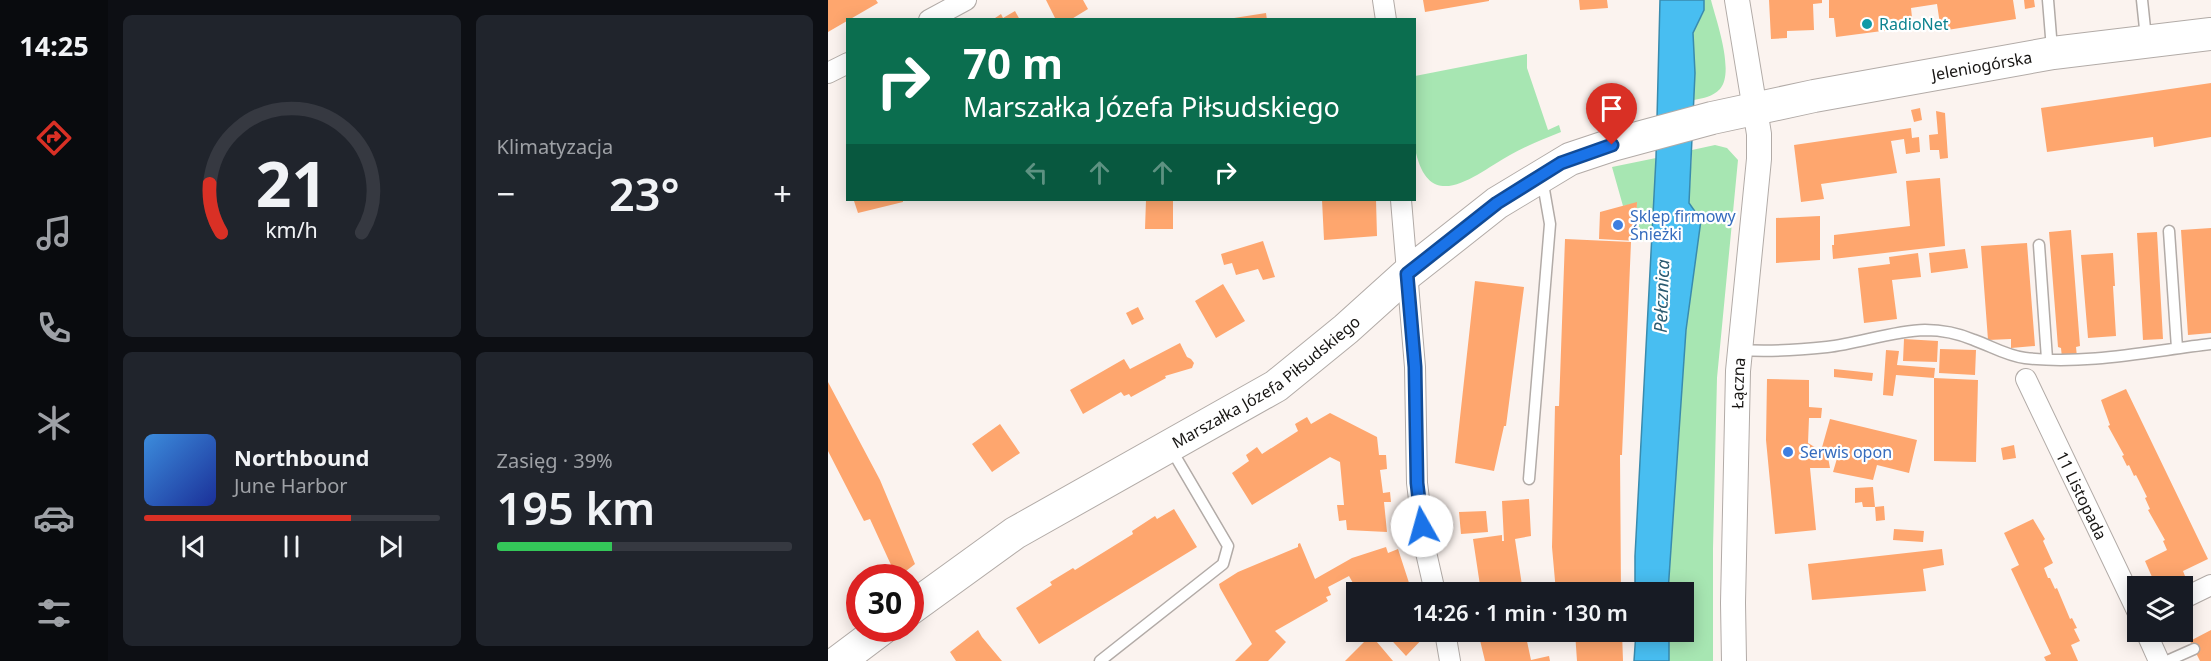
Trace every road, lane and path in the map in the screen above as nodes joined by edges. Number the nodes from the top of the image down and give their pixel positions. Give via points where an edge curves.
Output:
1 (966, 0) edge
2 (1383, 0) edge
3 (1737, 0) edge
4 (2048, 0) edge
5 (2142, 0) edge
6 (933, 18) edge
7 (1386, 18) edge
8 (2211, 34) edge
9 (2146, 42) junction
10 (2053, 52) junction
11 (846, 64) edge
12 (828, 73) edge
13 (1755, 109) junction
14 (1712, 118) joint
15 (1542, 175) junction
16 (1401, 201) edge
17 (2169, 231) dead end
18 (2039, 245) dead end
19 (1407, 274) junction
20 (2211, 344) edge
21 (2177, 348) junction
22 (1740, 350) junction
23 (2047, 359) junction
24 (2026, 378) dead end
25 (1169, 446) junction
26 (1529, 479) dead end
27 (1433, 582) edge
28 (2211, 585) edge
29 (2127, 590) edge
30 (2193, 594) edge
31 (924, 599) edge
32 (863, 642) edge
33 (1446, 642) edge
34 (2150, 642) edge
35 (2194, 649) dead end
36 (828, 652) edge
37 (837, 661) edge
38 (1100, 661) edge
39 (1450, 661) edge
40 (1734, 661) edge
41 (2159, 661) edge
42 (2168, 661) edge

1 - 6 street
2 - 7 street
3 - 13 street, Łączna
4 - 10 lane
5 - 9 lane
8 - 9 main road, Jeleniogórska
9 - 10 main road, Jeleniogórska
10 - 13 main road, Jeleniogórska
11 - 12 street
13 - 14 main road, Jeleniogórska
13 - 22 street, Łączna via 1759,159
14 - 15 main road, Marszałka Józefa Piłsudskiego via 1570,159
15 - 19 main road, Marszałka Józefa Piłsudskiego via 1497,203
15 - 26 lane via 1550,224
16 - 19 street
17 - 21 lane
18 - 23 lane
19 - 25 main road, Marszałka Józefa Piłsudskiego via 1276,386
19 - 27 street via 1415,367 1417,483
20 - 21 lane
21 - 23 lane via 2082,360
22 - 23 lane via 1828,347 1927,330 1974,339 1997,351 2024,358
22 - 40 street, Łączna
24 - 29 street, 11 Listopada
25 - 31 main road, Marszałka Józefa Piłsudskiego via 1015,533
25 - 38 lane via 1228,546 1223,564
28 - 30 street
32 - 37 main road
33 - 39 street
34 - 41 street
35 - 42 lane
36 - 37 street

